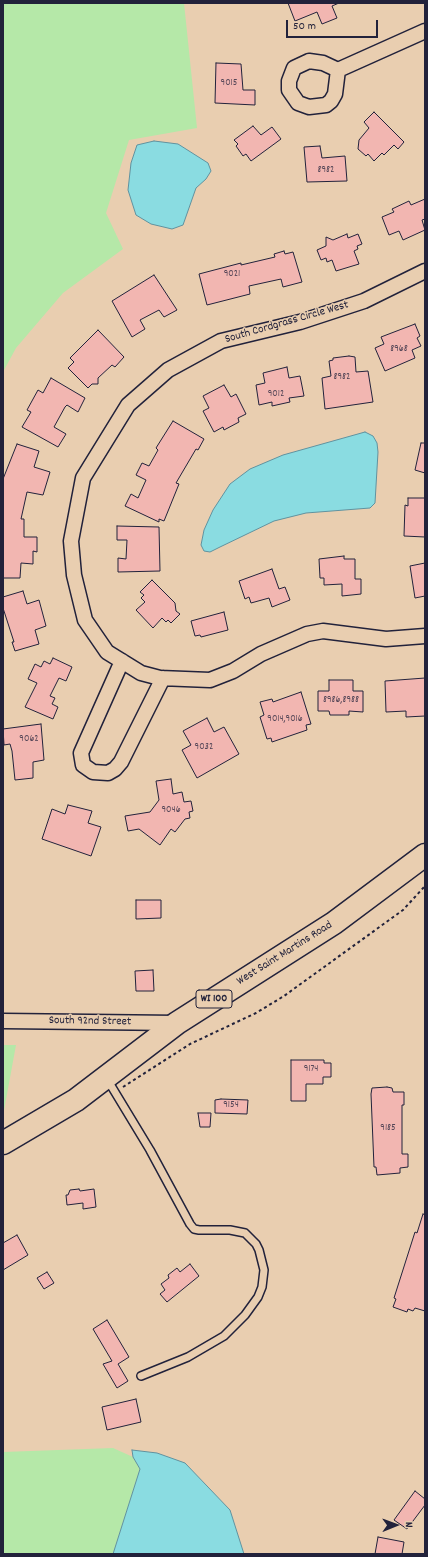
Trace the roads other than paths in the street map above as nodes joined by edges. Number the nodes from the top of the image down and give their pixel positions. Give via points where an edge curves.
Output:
1 (425, 31) edge
2 (338, 70) dead end
3 (425, 271) edge
4 (425, 636) edge
5 (122, 661) junction
6 (163, 678) junction
7 (425, 855) edge
8 (3, 1021) edge
9 (177, 1023) junction
10 (110, 1085) junction
11 (3, 1143) edge
12 (141, 1376) dead end

1 - 2 street
3 - 5 street, South Cordgrass Circle West via 364,301 300,322 221,342 168,370 128,405 83,478 71,541 74,576 85,620 107,652
4 - 6 street via 386,638 323,632 307,634 210,680
5 - 6 street via 141,673
5 - 6 street via 81,753 83,765 93,772 108,773 122,762
7 - 9 main road, West Saint Martins Road / WI 100 via 334,923
8 - 9 street, South 92nd Street
9 - 10 main road, West Saint Martins Road / WI 100
10 - 11 main road, West Saint Martins Road / WI 100 via 76,1100
10 - 12 lane via 194,1229 245,1233 256,1244 264,1270 258,1297 245,1315 224,1336 188,1357

